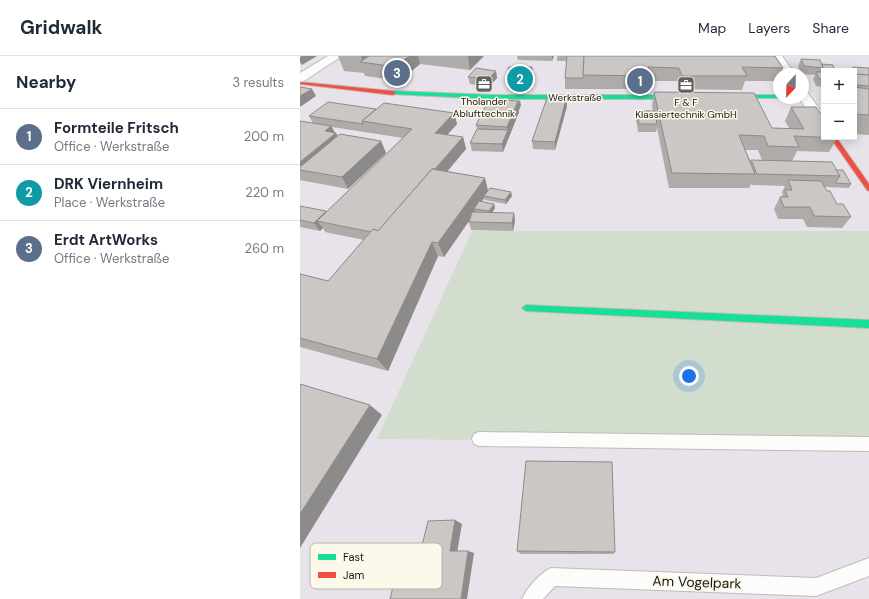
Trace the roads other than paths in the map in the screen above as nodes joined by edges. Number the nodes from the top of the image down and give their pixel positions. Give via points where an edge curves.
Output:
1 (336, 56) edge
2 (776, 56) edge
3 (785, 68) edge
4 (300, 78) edge
5 (300, 83) edge
6 (692, 97) edge
7 (716, 97) edge
8 (773, 97) edge
9 (809, 100) edge
10 (821, 120) edge
11 (835, 140) edge
12 (869, 189) edge
13 (526, 308) dead end
14 (869, 324) edge
15 (479, 439) dead end
16 (869, 444) edge
17 (869, 567) edge
18 (531, 599) edge

1 - 4 street
2 - 3 street
5 - 6 street, Werkstraße via 413,95
7 - 8 street
9 - 10 street
11 - 12 street
13 - 14 street
15 - 16 lane
17 - 18 lane, Am Vogelpark via 816,587 551,577

